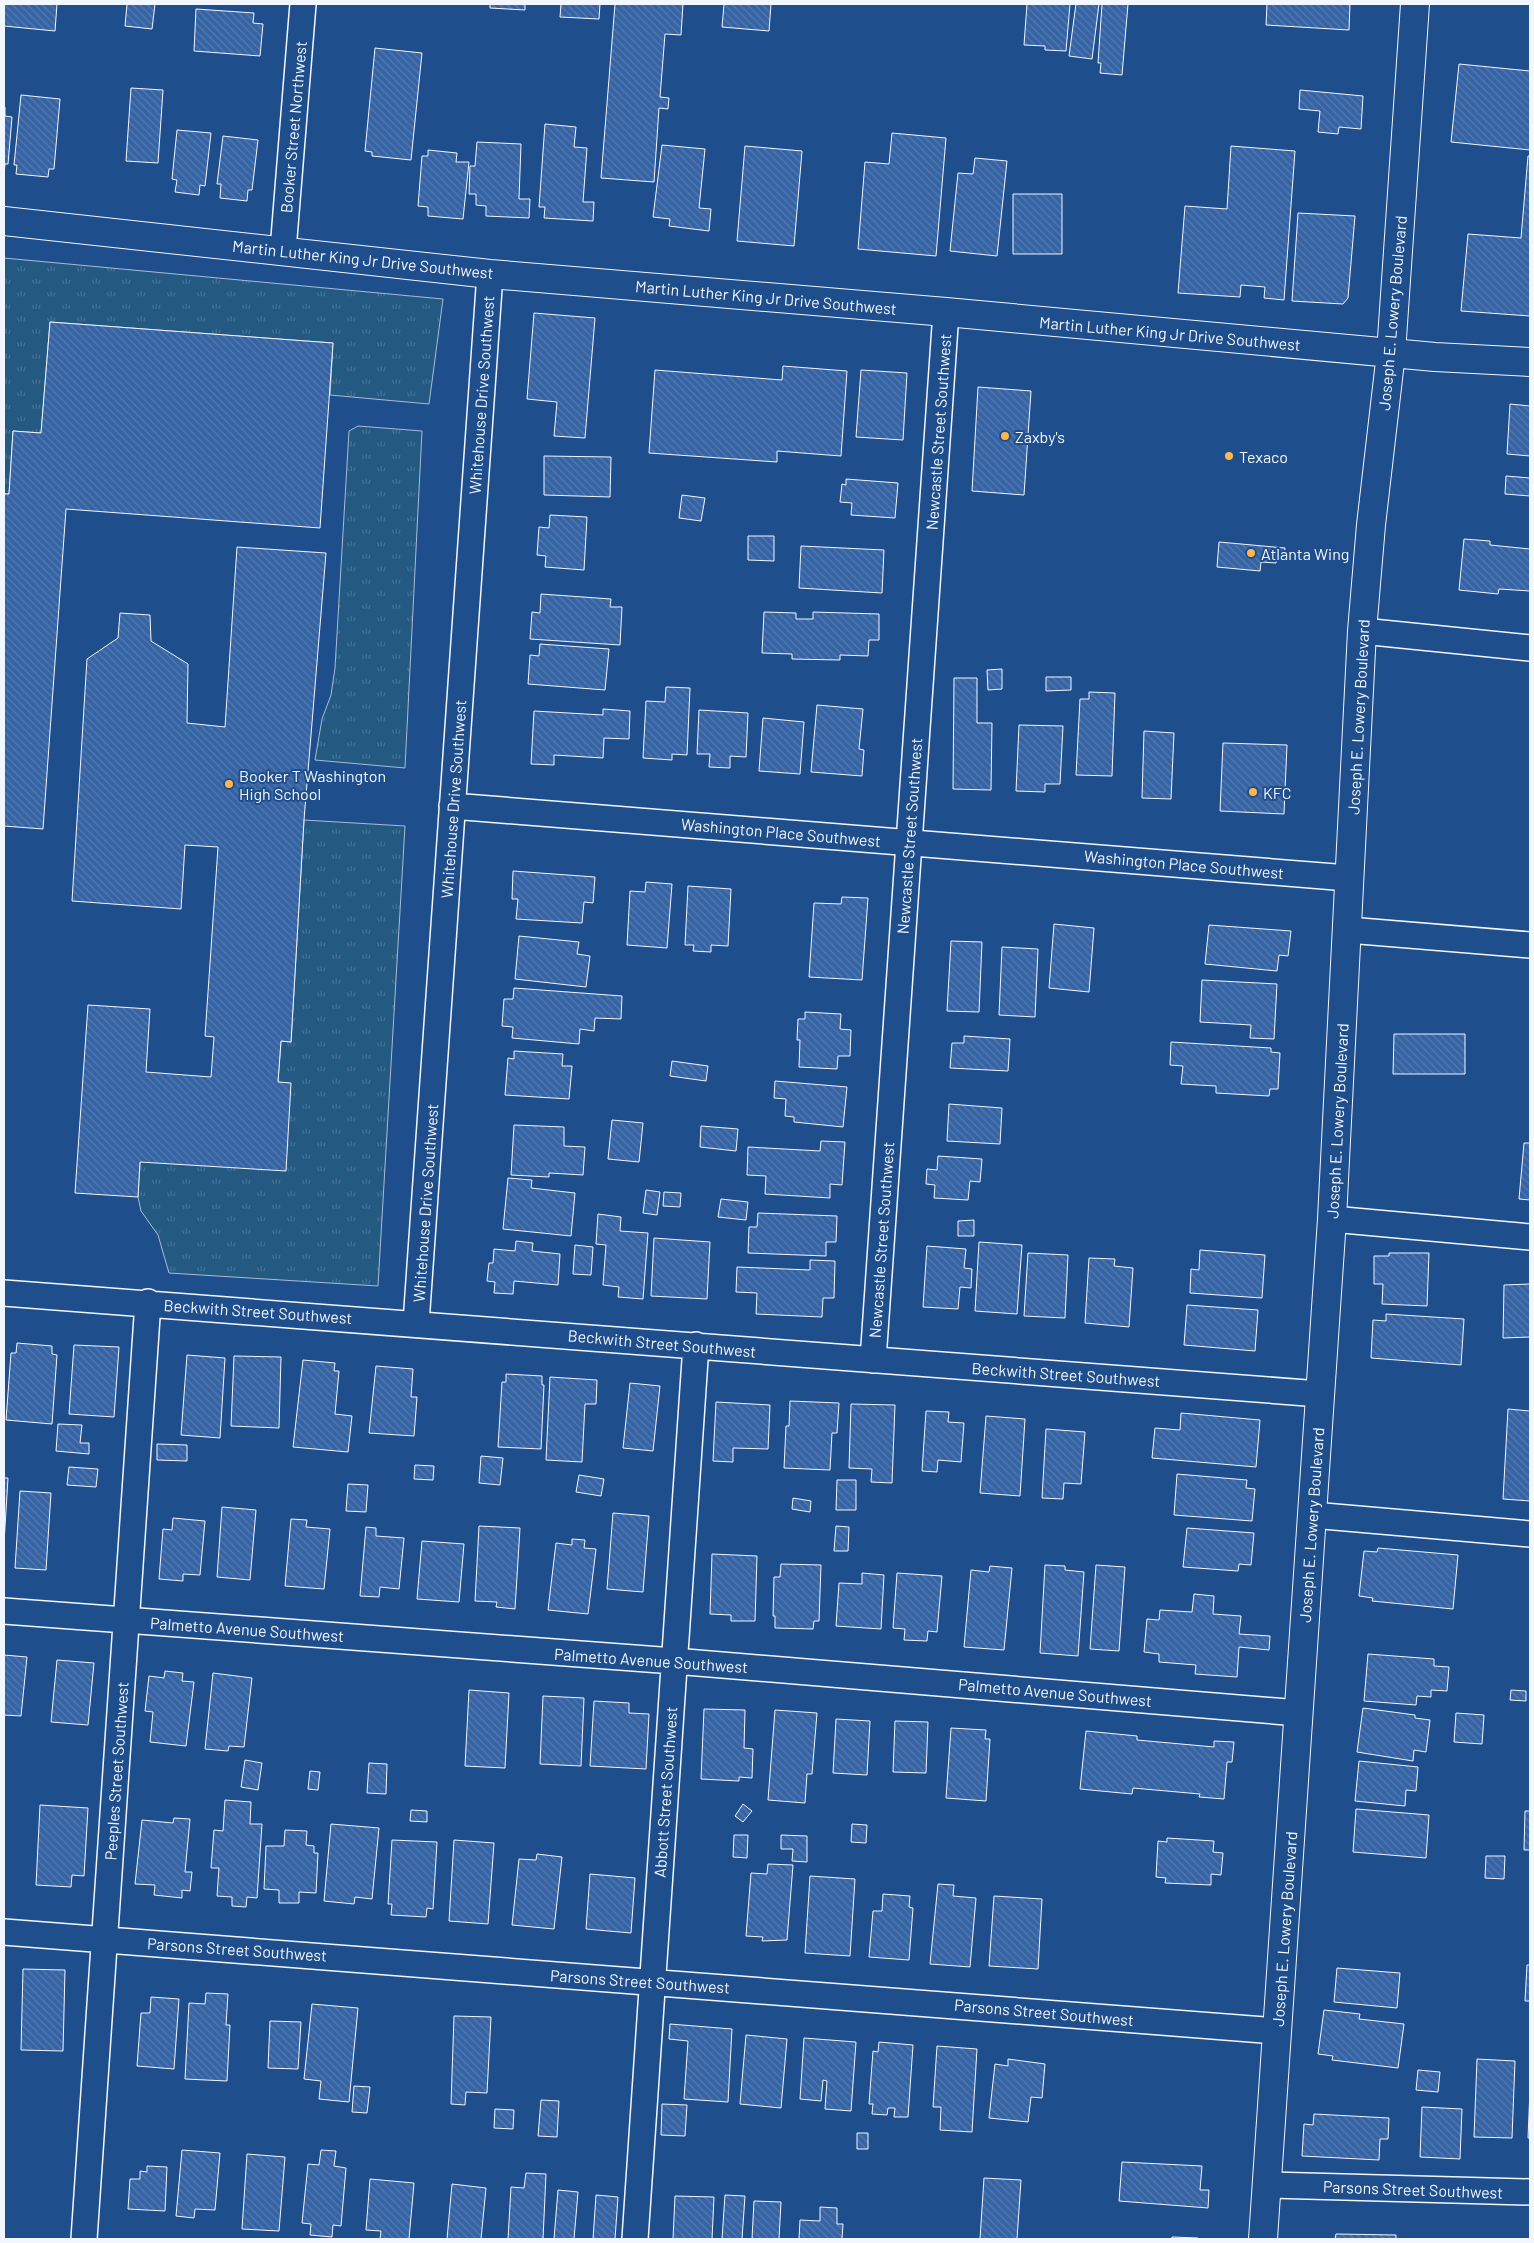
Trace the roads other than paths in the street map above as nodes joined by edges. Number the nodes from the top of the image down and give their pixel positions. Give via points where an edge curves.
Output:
1 (303, 4) edge
2 (1415, 4) edge
3 (4, 220) edge
4 (283, 250) junction
5 (490, 274) junction
6 (946, 312) junction
7 (1390, 353) junction
8 (1530, 362) edge
9 (1362, 631) junction
10 (1530, 648) edge
11 (452, 806) junction
12 (909, 842) junction
13 (1348, 878) junction
14 (1348, 930) junction
15 (1530, 945) edge
16 (1332, 1219) junction
17 (1530, 1237) edge
18 (4, 1293) edge
19 (148, 1302) junction
20 (416, 1323) junction
21 (696, 1345) junction
22 (874, 1360) junction
23 (1320, 1394) junction
24 (1312, 1516) junction
25 (1530, 1534) edge
26 (4, 1610) edge
27 (126, 1620) junction
28 (674, 1661) junction
29 (1299, 1712) junction
30 (4, 1932) edge
31 (105, 1939) junction
32 (652, 1982) junction
33 (1277, 2031) junction
34 (1266, 2185) junction
35 (1530, 2192) edge
36 (84, 2239) edge
37 (635, 2239) edge
38 (1263, 2239) edge

1 - 4 street, Booker Street Northwest
2 - 7 main road, Joseph E. Lowery Boulevard
3 - 4 main road, Martin Luther King Jr Drive Southwest
4 - 5 main road, Martin Luther King Jr Drive Southwest
5 - 6 main road, Martin Luther King Jr Drive Southwest
5 - 11 street, Whitehouse Drive Southwest
6 - 7 main road, Martin Luther King Jr Drive Southwest
6 - 12 street, Newcastle Street Southwest
7 - 8 main road, Martin Luther King Jr Drive Southwest
7 - 9 main road, Joseph E. Lowery Boulevard
9 - 10 street
9 - 13 main road, Joseph E. Lowery Boulevard
11 - 12 street, Washington Place Southwest
11 - 20 street, Whitehouse Drive Southwest
12 - 13 street, Washington Place Southwest
12 - 22 street, Newcastle Street Southwest
13 - 14 main road, Joseph E. Lowery Boulevard
14 - 15 street
14 - 16 main road, Joseph E. Lowery Boulevard
16 - 17 street
16 - 23 main road, Joseph E. Lowery Boulevard
18 - 19 street, Beckwith Street Southwest
19 - 20 street, Beckwith Street Southwest
19 - 27 street, Peeples Street Southwest
20 - 21 street, Beckwith Street Southwest
21 - 22 street, Beckwith Street Southwest
21 - 28 street, Abbott Street Southwest
22 - 23 street, Beckwith Street Southwest
23 - 24 main road, Joseph E. Lowery Boulevard
24 - 25 street
24 - 29 main road, Joseph E. Lowery Boulevard
26 - 27 street, Palmetto Avenue Southwest
27 - 28 street, Palmetto Avenue Southwest
27 - 31 street, Peeples Street Southwest
28 - 29 street, Palmetto Avenue Southwest
28 - 32 street, Abbott Street Southwest
29 - 33 main road, Joseph E. Lowery Boulevard
30 - 31 street, Parsons Street Southwest
31 - 32 street, Parsons Street Southwest
31 - 36 street, Peeples Street Southwest
32 - 33 street, Parsons Street Southwest
32 - 37 street, Abbott Street Southwest
33 - 34 main road, Joseph E. Lowery Boulevard
34 - 35 street, Parsons Street Southwest
34 - 38 main road, Joseph E. Lowery Boulevard

